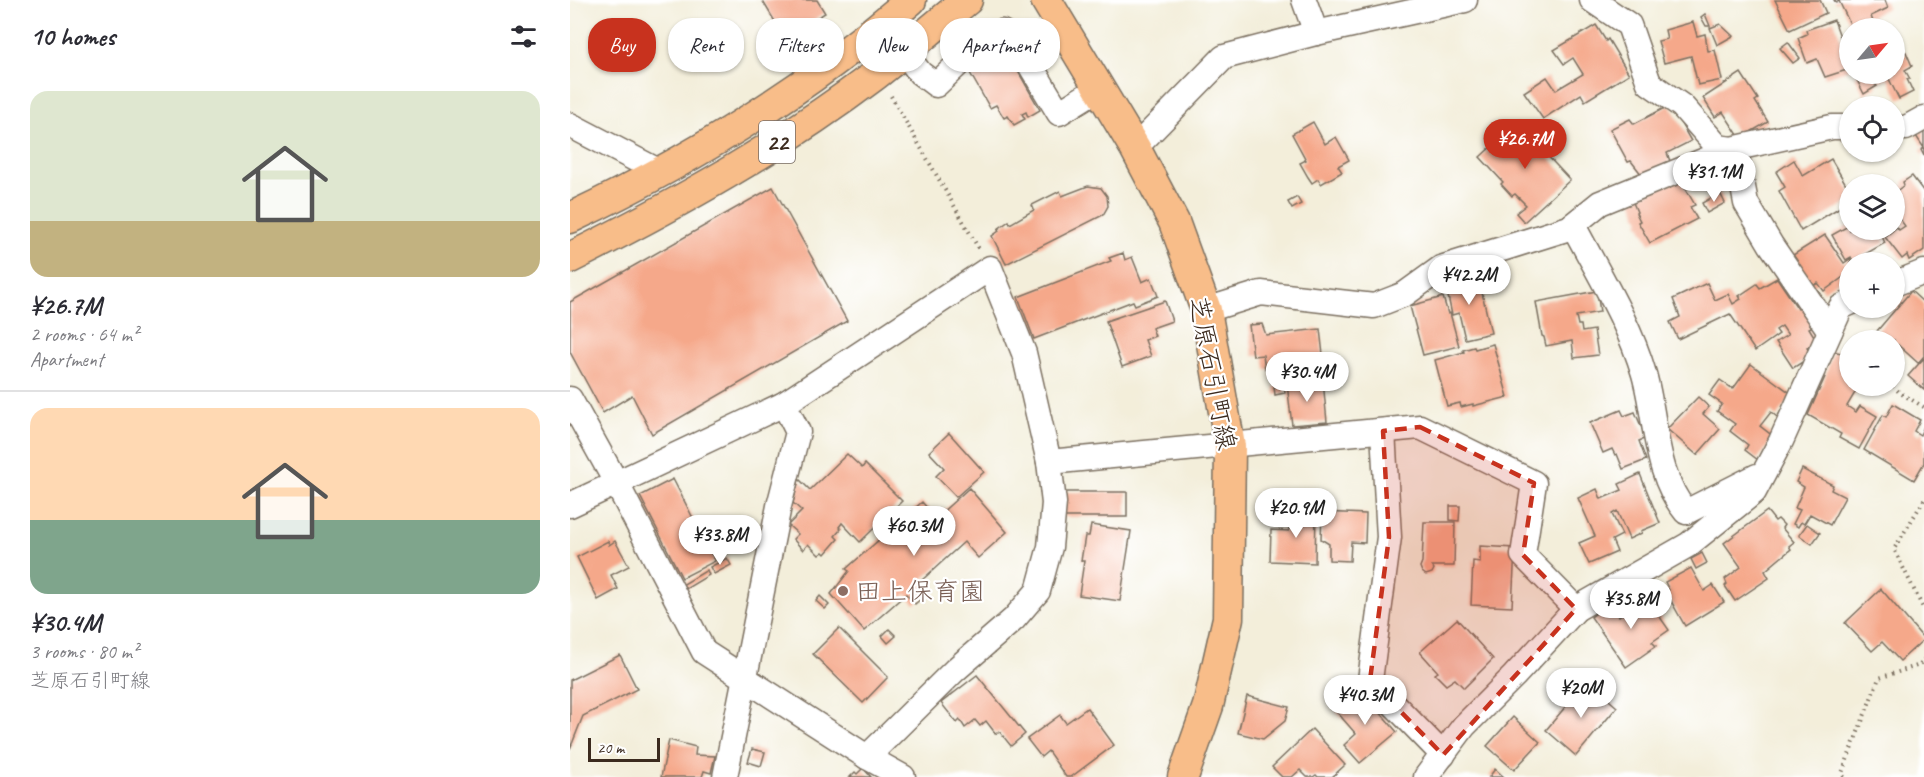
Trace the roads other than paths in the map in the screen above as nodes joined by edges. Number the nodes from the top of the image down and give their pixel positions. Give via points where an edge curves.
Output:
1 (910, 0) edge
2 (967, 0) edge
3 (1046, 0) edge
4 (1304, 0) edge
5 (1465, 0) edge
6 (1592, 0) edge
7 (928, 32) edge
8 (1316, 33) junction
9 (880, 72) edge
10 (920, 72) edge
11 (1099, 88) junction
12 (1924, 118) edge
13 (570, 125) edge
14 (1839, 127) edge
15 (1905, 128) edge
16 (1135, 148) junction
17 (1732, 149) junction
18 (660, 172) junction
19 (570, 218) edge
20 (1573, 225) junction
21 (570, 258) edge
22 (1924, 272) edge
23 (1905, 280) edge
24 (1206, 310) junction
25 (1839, 311) edge
26 (1830, 331) junction
27 (570, 399) edge
28 (784, 404) junction
29 (1383, 431) junction
30 (1230, 446) junction
31 (1049, 462) junction
32 (1764, 472) junction
33 (617, 484) junction
34 (570, 505) edge
35 (1576, 609) junction
36 (745, 680) junction
37 (1443, 755) junction
38 (867, 757) junction
39 (725, 777) edge
40 (903, 777) edge
41 (1183, 777) edge
42 (1426, 777) edge

1 - 18 main road, 22 via 836,61
2 - 7 main road, 22
3 - 11 main road, 芝原石引町線
4 - 8 street
5 - 8 street
6 - 17 street via 1629,25 1649,83 1682,106 1718,147
8 - 16 street via 1224,57
9 - 21 main road, 22 via 732,171
10 - 11 street via 936,85 972,51 1002,32 1015,40 1059,113
11 - 16 main road, 芝原石引町線
12 - 15 street
13 - 18 street
14 - 17 street
16 - 24 main road, 芝原石引町線 via 1174,222
17 - 20 street via 1600,204
17 - 26 street via 1746,203
18 - 19 main road, 22
20 - 24 street via 1441,268 1405,294 1374,306 1261,293
20 - 32 street via 1620,314 1644,374 1661,462 1677,502 1686,512
22 - 23 street
24 - 30 main road, 芝原石引町線
25 - 26 street
26 - 32 street
27 - 33 street
28 - 31 street via 990,268 1024,353
28 - 33 street
28 - 36 street via 798,432 779,506
29 - 30 street
29 - 35 street via 1420,427 1534,483 1523,555
29 - 37 street via 1389,537 1370,680
30 - 31 street
30 - 41 main road, 芝原石引町線 via 1228,618 1208,706
31 - 38 street via 1054,503 1050,548 1038,591 1014,619 955,670
32 - 35 street via 1754,492 1688,545
33 - 34 street
33 - 36 street via 704,652
35 - 37 street via 1464,726
36 - 38 street
36 - 39 street
37 - 42 street
38 - 40 street

